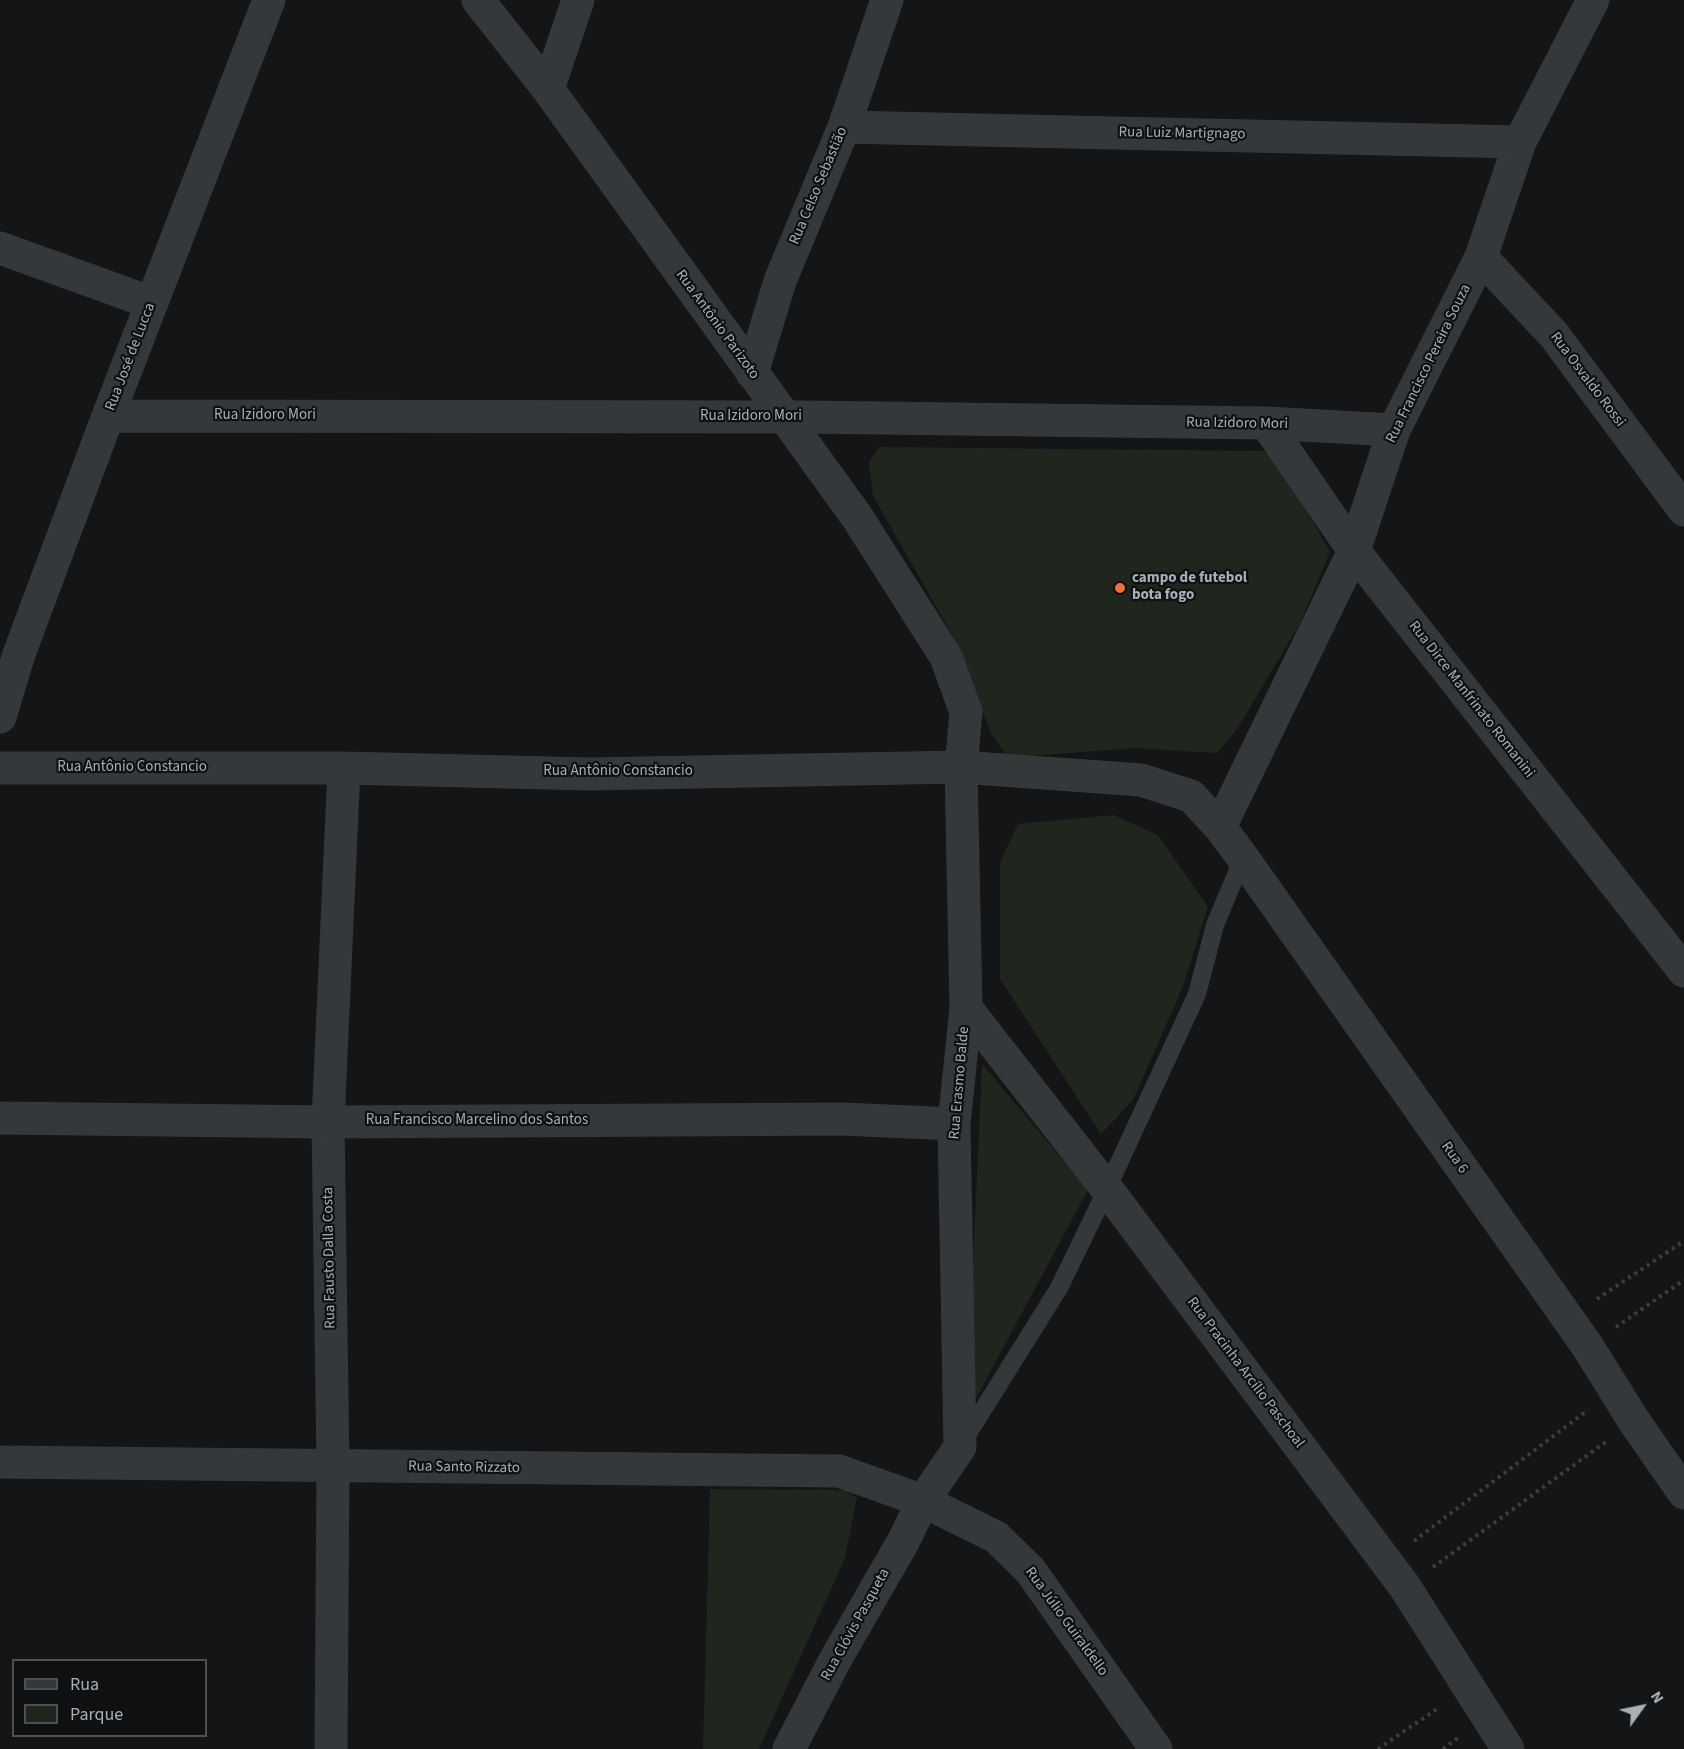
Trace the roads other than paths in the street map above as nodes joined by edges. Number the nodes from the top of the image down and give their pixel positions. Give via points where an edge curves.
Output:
1 (269, 0) edge
2 (477, 0) edge
3 (578, 0) edge
4 (887, 0) edge
5 (1593, 0) edge
6 (548, 89) junction
7 (844, 127) junction
8 (1520, 142) junction
9 (0, 248) edge
10 (1481, 257) junction
11 (152, 303) junction
12 (752, 373) junction
13 (108, 416) junction
14 (783, 417) junction
15 (1266, 423) junction
16 (1394, 430) junction
17 (1684, 510) edge
18 (1354, 551) junction
19 (946, 657) joint
20 (0, 717) edge
21 (961, 767) junction
22 (0, 768) edge
23 (344, 768) junction
24 (1220, 827) junction
25 (1243, 858) junction
26 (1684, 971) edge
27 (966, 1008) junction
28 (0, 1118) edge
29 (328, 1122) junction
30 (954, 1124) junction
31 (1107, 1189) junction
32 (960, 1447) junction
33 (0, 1462) edge
34 (333, 1467) junction
35 (1684, 1493) edge
36 (923, 1501) junction
37 (331, 1749) edge
38 (789, 1749) edge
39 (1156, 1749) edge
40 (1508, 1749) edge

1 - 11 street, Rua José de Lucca
2 - 6 street, Rua Antônio Parizoto
3 - 6 street
4 - 7 street, Rua Celso Sebastião
5 - 8 street, Rua Francisco Pereira Souza
6 - 12 street, Rua Antônio Parizoto
7 - 8 street, Rua Luiz Martignago
7 - 12 street, Rua Celso Sebastião via 780,281
8 - 10 street, Rua Francisco Pereira Souza
9 - 11 street
10 - 16 street, Rua Francisco Pereira Souza
10 - 17 street, Rua Osvaldo Rossi via 1554,335
11 - 13 street, Rua José de Lucca
12 - 14 street, Rua Antônio Parizoto
13 - 14 street, Rua Izidoro Mori
13 - 20 street, Rua José de Lucca via 19,654
14 - 15 street, Rua Izidoro Mori
14 - 19 street, Rua Antônio Parizoto via 857,517
15 - 16 street, Rua Izidoro Mori
15 - 18 street, Rua Dirce Manfrinato Romanini
16 - 18 street, Rua Francisco Pereira Souza
18 - 24 street, Rua Francisco Pereira Souza
18 - 26 street, Rua Dirce Manfrinato Romanini
19 - 21 street, Rua Erasmo Balde via 966,712
21 - 23 street, Rua Antônio Constancio via 590,774
21 - 24 street, Rua Antônio Constancio via 1141,780 1191,796
21 - 27 street, Rua Erasmo Balde
22 - 23 street, Rua Antônio Constancio
23 - 29 street, Rua Fausto Dalla Costa
24 - 25 street, Rua 6
25 - 31 lane via 1215,925 1197,994
25 - 35 street, Rua 6 via 1567,1318
27 - 30 street, Rua Erasmo Balde
27 - 31 street, Rua Pracinha Arcílio Paschoal
28 - 29 street, Rua Francisco Marcelino dos Santos
29 - 30 street, Rua Francisco Marcelino dos Santos via 842,1119
29 - 34 street, Rua Fausto Dalla Costa
30 - 32 street, Rua Erasmo Balde
31 - 32 lane via 1059,1288
31 - 40 street, Rua Pracinha Arcílio Paschoal via 1396,1575
32 - 36 street
33 - 34 street, Rua Santo Rizzato
34 - 36 street, Rua Santo Rizzato via 839,1471
34 - 37 street, Rua Fausto Dalla Costa
36 - 38 street, Rua Clóvis Pasqueta
36 - 39 street, Rua Júlio Guiraldello via 996,1537 1030,1570

